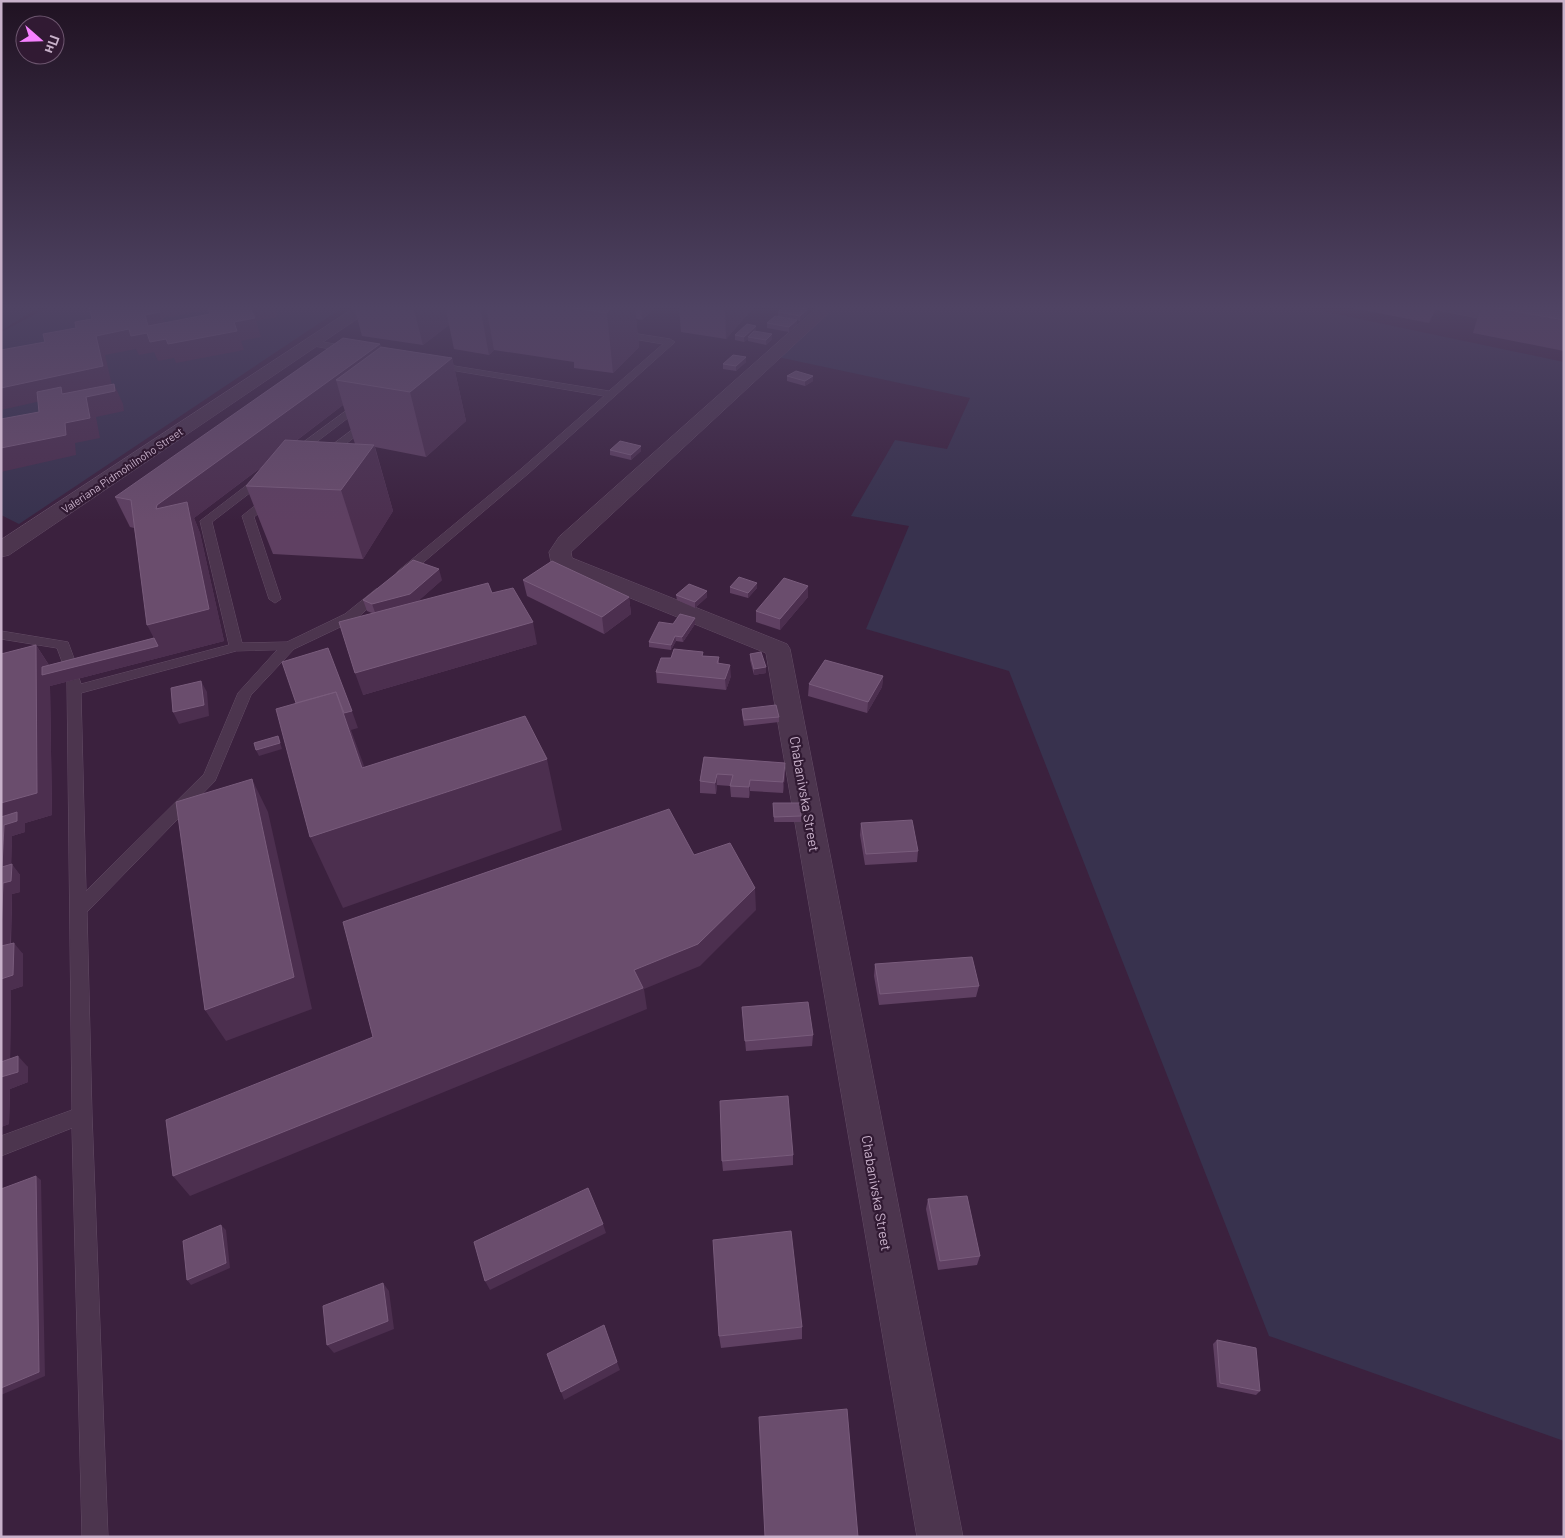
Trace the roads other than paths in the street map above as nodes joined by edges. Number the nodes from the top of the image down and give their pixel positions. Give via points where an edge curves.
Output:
1 (260, 378) edge
2 (504, 378) edge
3 (629, 378) edge
4 (749, 378) edge
5 (611, 394) junction
6 (369, 397) edge
7 (378, 414) edge
8 (317, 462) edge
9 (278, 492) edge
10 (1, 550) edge
11 (275, 599) dead end
12 (1, 635) edge
13 (289, 646) junction
14 (236, 647) junction
15 (73, 681) junction
16 (78, 910) junction
17 (82, 1114) junction
18 (1, 1146) edge
19 (95, 1537) edge
20 (940, 1537) edge

1 - 10 street, Valeriana Pidmohilnoho Street
2 - 5 lane
3 - 5 lane
4 - 20 street, Chabanivska Street via 567,542 560,552 562,562 778,649
5 - 13 lane via 350,617
6 - 14 lane via 206,521
7 - 8 lane
9 - 11 lane via 248,516
12 - 15 lane via 63,645
13 - 14 lane
13 - 16 lane via 244,693 210,778
14 - 15 lane
15 - 16 lane
16 - 17 lane
17 - 18 lane
17 - 19 lane

